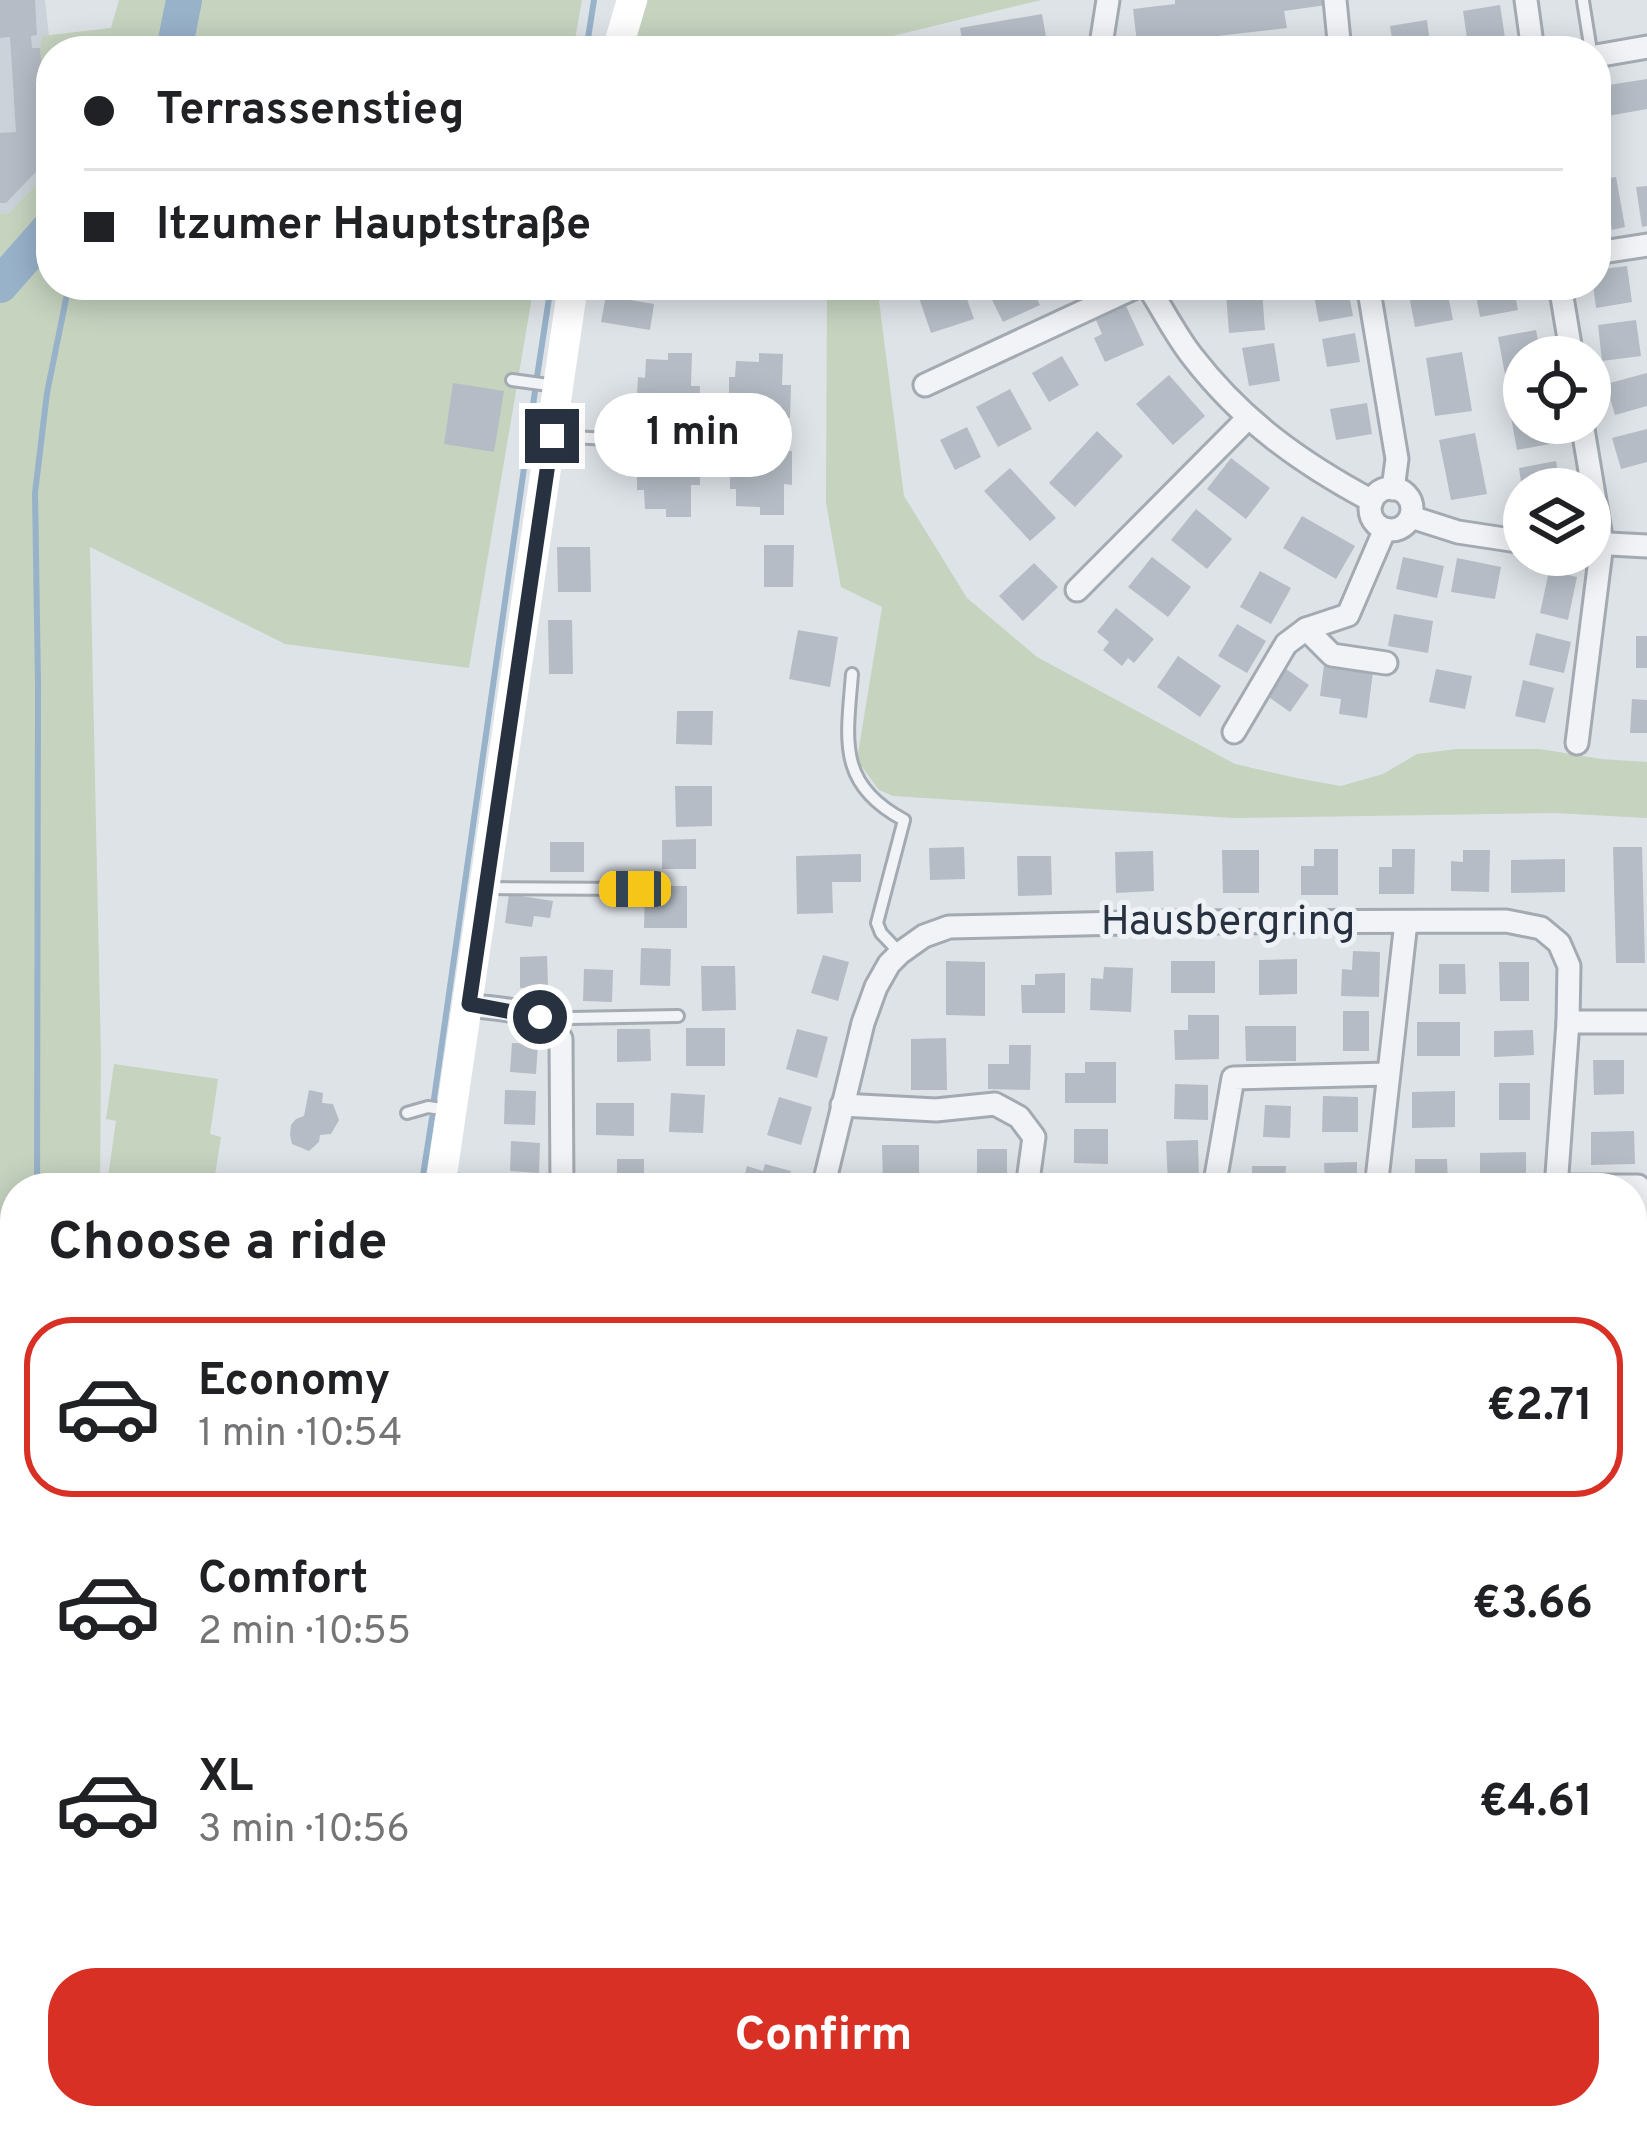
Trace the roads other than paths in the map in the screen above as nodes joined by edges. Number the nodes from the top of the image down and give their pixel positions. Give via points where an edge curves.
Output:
1 (632, 0) edge
2 (1108, 0) edge
3 (1335, 0) edge
4 (1526, 0) edge
5 (1583, 1) edge
6 (621, 36) edge
7 (1102, 36) edge
8 (1339, 36) edge
9 (1531, 36) edge
10 (1590, 36) edge
11 (1647, 47) edge
12 (1611, 52) edge
13 (1647, 244) edge
14 (1611, 250) edge
15 (571, 300) edge
16 (1110, 300) edge
17 (1153, 300) edge
18 (1370, 300) edge
19 (1562, 300) edge
20 (1568, 336) edge
21 (512, 380) dead end
22 (925, 385) dead end
23 (560, 386) junction
24 (1248, 418) junction
25 (552, 436) junction
26 (608, 439) dead end
27 (1393, 489) junction
28 (1372, 501) junction
29 (1411, 517) junction
30 (1385, 529) junction
31 (1503, 539) edge
32 (1611, 544) edge
33 (1647, 546) edge
34 (1593, 576) edge
35 (1077, 590) dead end
36 (1306, 629) junction
37 (1386, 663) dead end
38 (852, 674) dead end
39 (1234, 732) dead end
40 (1577, 743) dead end
41 (486, 888) junction
42 (635, 889) dead end
43 (1406, 922) junction
44 (900, 953) junction
45 (469, 1004) junction
46 (678, 1016) dead end
47 (1568, 1022) junction
48 (1647, 1022) edge
49 (555, 1026) junction
50 (1388, 1074) junction
51 (842, 1106) junction
52 (451, 1111) junction
53 (407, 1113) dead end
54 (442, 1173) edge
55 (562, 1173) edge
56 (826, 1173) edge
57 (1029, 1173) edge
58 (1217, 1173) edge
59 (1378, 1173) edge
60 (1557, 1173) edge

1 - 6 main road
2 - 7 street
3 - 8 street
4 - 9 street
5 - 10 lane
11 - 12 street
13 - 14 street
15 - 23 main road
16 - 22 street
17 - 24 street
18 - 27 street via 1397,459
19 - 20 street
21 - 23 lane
23 - 25 main road
24 - 28 street
24 - 35 street
25 - 26 lane
25 - 41 main road
27 - 28 street
27 - 29 street via 1409,498
28 - 30 street via 1371,515
29 - 30 street via 1398,530
29 - 31 street
30 - 36 street via 1348,615
32 - 33 street
34 - 40 street
36 - 37 street via 1332,656
36 - 39 street via 1286,644
38 - 44 lane via 850,766 873,800 904,820 878,922
41 - 42 lane
41 - 45 main road
43 - 44 street, Hausbergring via 950,927
43 - 47 street, Hausbergring via 1506,920 1541,928 1569,966
43 - 50 street
44 - 51 street via 863,1023
45 - 49 street
45 - 52 main road
46 - 49 lane via 570,1018
47 - 48 street
47 - 60 street, Hausbergring
49 - 55 street
50 - 58 street via 1233,1078
50 - 59 street
51 - 56 street
51 - 57 street via 994,1104 1034,1137
52 - 53 lane
52 - 54 main road

